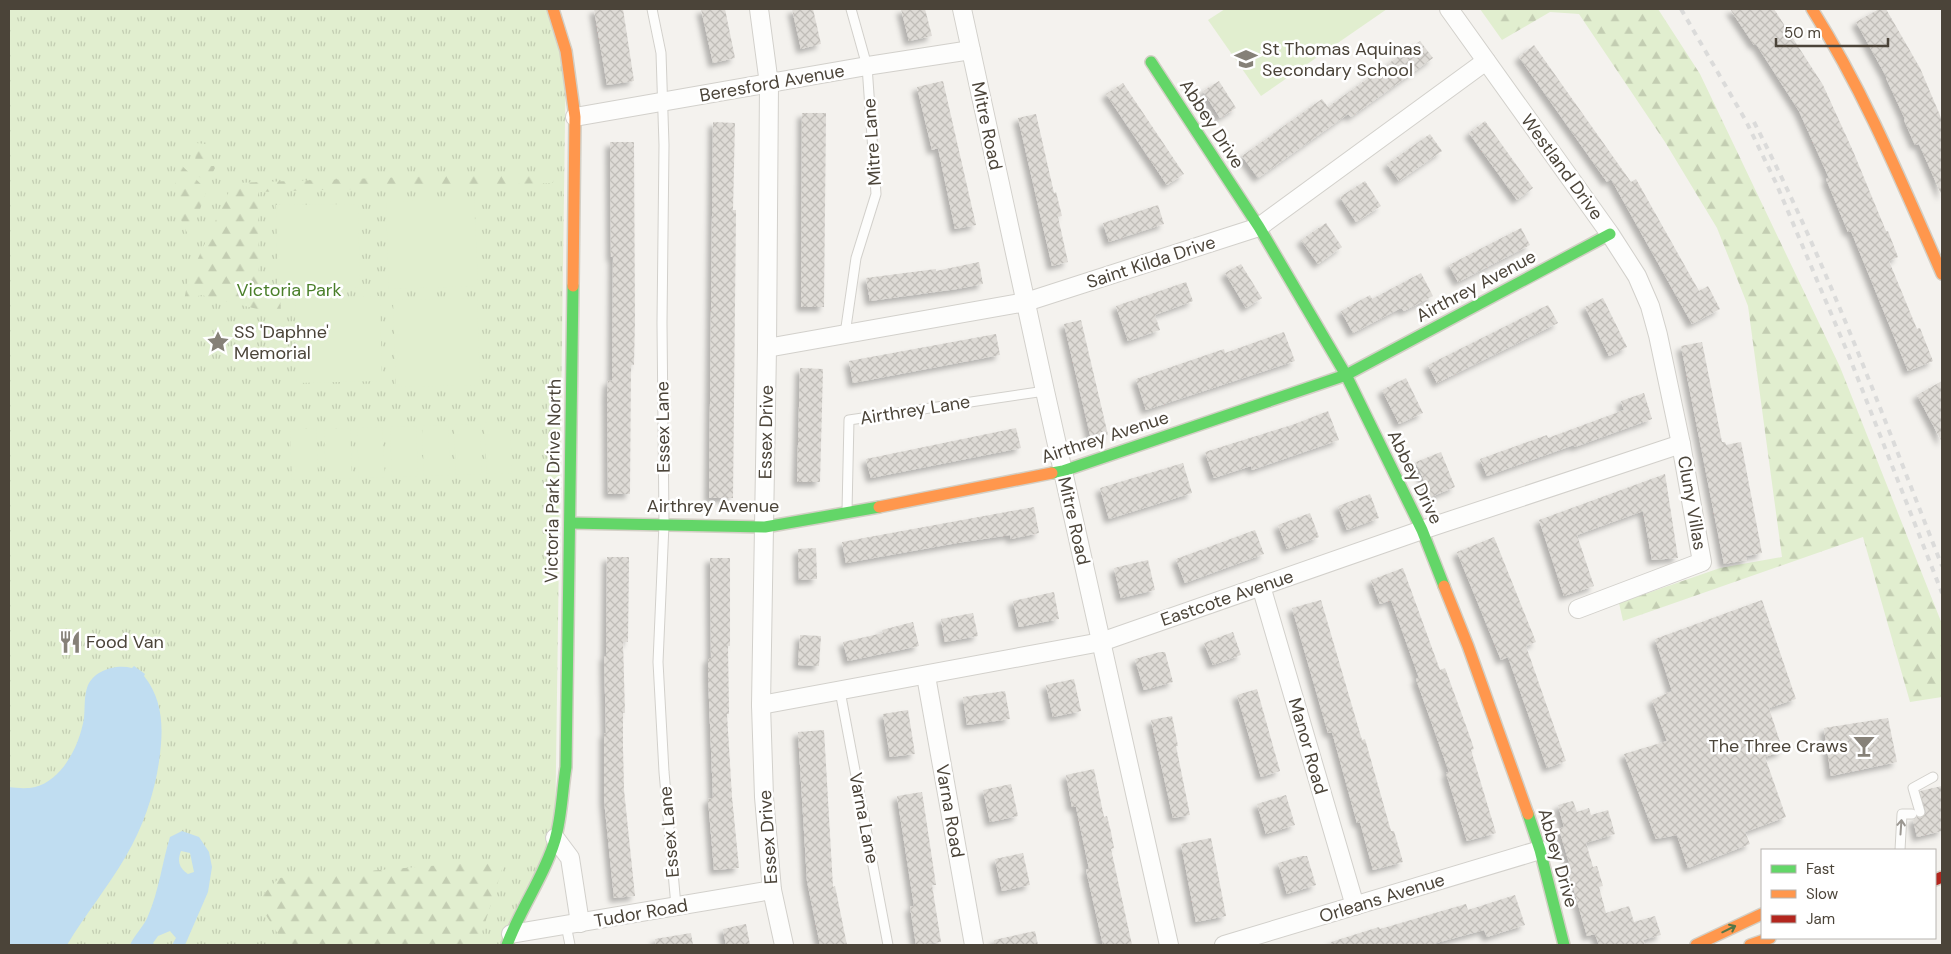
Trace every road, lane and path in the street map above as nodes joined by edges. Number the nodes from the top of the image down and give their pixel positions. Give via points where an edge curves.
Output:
1 (553, 9) edge
2 (652, 9) edge
3 (759, 9) edge
4 (851, 9) edge
5 (962, 9) edge
6 (1449, 9) edge
7 (1817, 10) edge
8 (970, 50) junction
9 (1486, 61) junction
10 (1151, 62) dead end
11 (867, 66) junction
12 (769, 84) junction
13 (664, 101) junction
14 (575, 117) junction
15 (1259, 227) junction
16 (1610, 234) junction
17 (1942, 274) edge
18 (1026, 302) junction
19 (845, 334) junction
20 (767, 348) junction
21 (1346, 375) junction
22 (1045, 391) junction
23 (1681, 444) junction
24 (1063, 471) junction
25 (848, 513) junction
26 (570, 523) junction
27 (664, 524) junction
28 (765, 527) junction
29 (1422, 530) junction
30 (1261, 586) junction
31 (1578, 609) dead end
32 (1101, 642) junction
33 (926, 676) junction
34 (840, 691) junction
35 (761, 705) junction
36 (1933, 777) dead end
37 (555, 838) junction
38 (1900, 849) edge
39 (1540, 850) junction
40 (772, 890) junction
41 (676, 906) junction
42 (1355, 906) junction
43 (1761, 914) edge
44 (573, 924) junction
45 (1767, 939) edge
46 (509, 940) edge
47 (570, 945) edge
48 (784, 945) edge
49 (888, 945) edge
50 (974, 945) edge
51 (1169, 945) edge
52 (1224, 945) edge
53 (1564, 945) edge
54 (1696, 945) edge
55 (1750, 945) edge

1 - 14 street, Victoria Park Drive North via 566,51
2 - 13 lane, Essex Lane via 661,53
3 - 12 street, Essex Drive
4 - 11 lane, Mitre Lane
5 - 8 street, Mitre Road
6 - 9 street, Westland Drive
7 - 17 street via 1863,95
8 - 11 street, Beresford Avenue
8 - 18 street, Mitre Road
9 - 15 street, Saint Kilda Drive
9 - 16 street, Westland Drive
10 - 15 street, Abbey Drive
11 - 12 street, Beresford Avenue
11 - 19 lane, Mitre Lane via 876,194 856,258
12 - 13 street, Beresford Avenue
12 - 20 street, Essex Drive
13 - 14 street, Beresford Avenue
13 - 27 lane, Essex Lane
14 - 26 street, Victoria Park Drive North
15 - 18 street, Saint Kilda Drive
15 - 21 street, Abbey Drive
16 - 21 street, Airthrey Avenue
16 - 23 street, Westland Drive via 1650,306
18 - 19 street, Saint Kilda Drive
18 - 22 street, Mitre Road
19 - 20 street, Saint Kilda Drive
20 - 28 street, Essex Drive
21 - 24 street, Airthrey Avenue
21 - 29 street, Abbey Drive
22 - 24 street, Mitre Road
22 - 25 lane, Airthrey Lane via 848,420
23 - 29 street, Eastcote Avenue
23 - 31 street, Cluny Villas via 1702,562
24 - 25 street, Airthrey Avenue
24 - 32 street, Mitre Road
25 - 28 street, Airthrey Avenue
26 - 27 street, Airthrey Avenue
26 - 37 street, Victoria Park Drive North via 566,767
27 - 28 street, Airthrey Avenue
27 - 41 lane, Essex Lane via 658,662
28 - 35 street, Essex Drive
29 - 30 street, Eastcote Avenue
29 - 39 street, Abbey Drive via 1501,734
30 - 32 street, Eastcote Avenue
30 - 42 street, Manor Road
32 - 33 street, Eastcote Avenue
32 - 51 street, Mitre Road
33 - 34 street, Eastcote Avenue
33 - 50 street, Varna Road
34 - 35 street, Eastcote Avenue
34 - 49 lane, Varna Lane
35 - 40 street, Essex Drive
38 -> 36 lane via 1902,814 1916,813 1913,788
37 - 44 street via 570,858
37 - 46 street, Victoria Park Drive North
39 - 42 street, Orleans Avenue
39 - 53 street, Abbey Drive
40 - 41 street, Tudor Road
40 - 48 street, Essex Drive
41 - 44 street, Tudor Road
42 - 52 street, Orleans Avenue
54 -> 43 street
44 - 46 street, Tudor Road
44 - 47 lane
45 - 55 street

